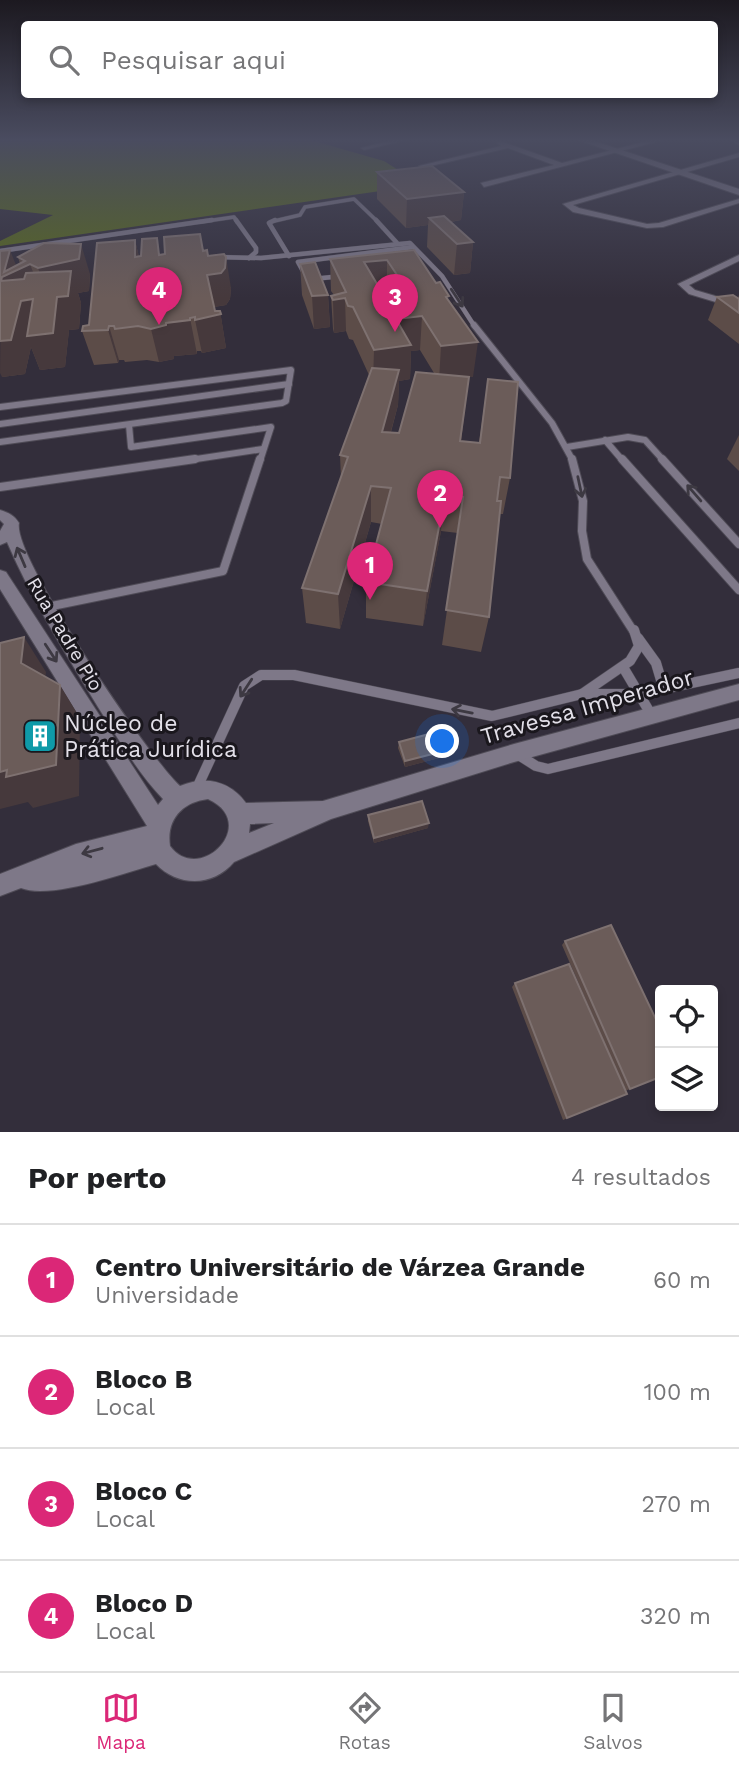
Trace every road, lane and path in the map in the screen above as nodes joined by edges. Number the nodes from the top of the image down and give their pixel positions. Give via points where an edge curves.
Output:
1 (609, 192) edge
2 (739, 201) edge
3 (397, 243) junction
4 (413, 247) junction
5 (0, 251) edge
6 (289, 256) junction
7 (201, 257) edge
8 (249, 258) junction
9 (739, 258) edge
10 (432, 265) junction
11 (418, 267) edge
12 (348, 275) edge
13 (739, 306) edge
14 (289, 384) junction
15 (0, 407) edge
16 (0, 424) edge
17 (129, 425) junction
18 (605, 440) junction
19 (0, 442) edge
20 (567, 447) junction
21 (263, 449) junction
22 (0, 487) edge
23 (3, 529) edge
24 (739, 544) edge
25 (0, 576) edge
26 (739, 590) edge
27 (47, 607) junction
28 (638, 638) junction
29 (623, 667) junction
30 (739, 673) edge
31 (664, 690) junction
32 (739, 692) edge
33 (582, 694) junction
34 (640, 694) junction
35 (652, 716) junction
36 (739, 723) edge
37 (514, 753) junction
38 (187, 794) junction
39 (329, 809) junction
40 (240, 814) junction
41 (159, 837) junction
42 (230, 853) junction
43 (6, 883) edge

1 - 2 street via 567,204 647,226
3 - 4 lane
3 - 6 lane
3 - 6 lane via 355,199 306,207 300,215 271,221
4 - 10 lane
4 - 12 lane via 298,262 307,280
5 - 8 lane via 234,217 256,248
6 - 8 lane
7 - 8 lane
9 - 13 street via 683,284 692,292
10 - 11 lane
10 -> 20 lane
14 - 15 lane via 291,370 284,369
14 - 16 lane
14 - 17 lane via 282,403
17 - 19 lane
17 - 21 lane via 131,447 271,427
18 - 20 lane
24 -> 18 lane via 650,443 634,437
18 - 26 lane
20 -> 28 lane via 583,501 587,559
21 - 22 lane
21 - 27 lane via 223,571
27 -> 23 street, Rua Padre Pio
25 -> 41 street, Rua Padre Pio
27 - 38 street, Rua Padre Pio via 133,744
28 - 29 lane via 636,655
28 - 31 lane via 656,663
29 - 33 lane
29 - 34 lane
30 - 31 lane
31 - 34 lane
32 - 35 street, Travessa Imperador
33 - 34 lane
33 -> 38 lane via 486,715 262,673 244,686
34 - 35 lane
35 - 37 street, Travessa Imperador
36 - 37 lane via 548,769
37 - 39 street, Travessa Imperador
38 - 40 street via 222,792
38 - 41 street via 166,811
39 - 40 street, Travessa Imperador
39 - 42 street, Travessa Imperador
40 - 42 street via 238,840
41 - 42 street via 168,862 192,872 219,863
41 - 43 street via 74,876

